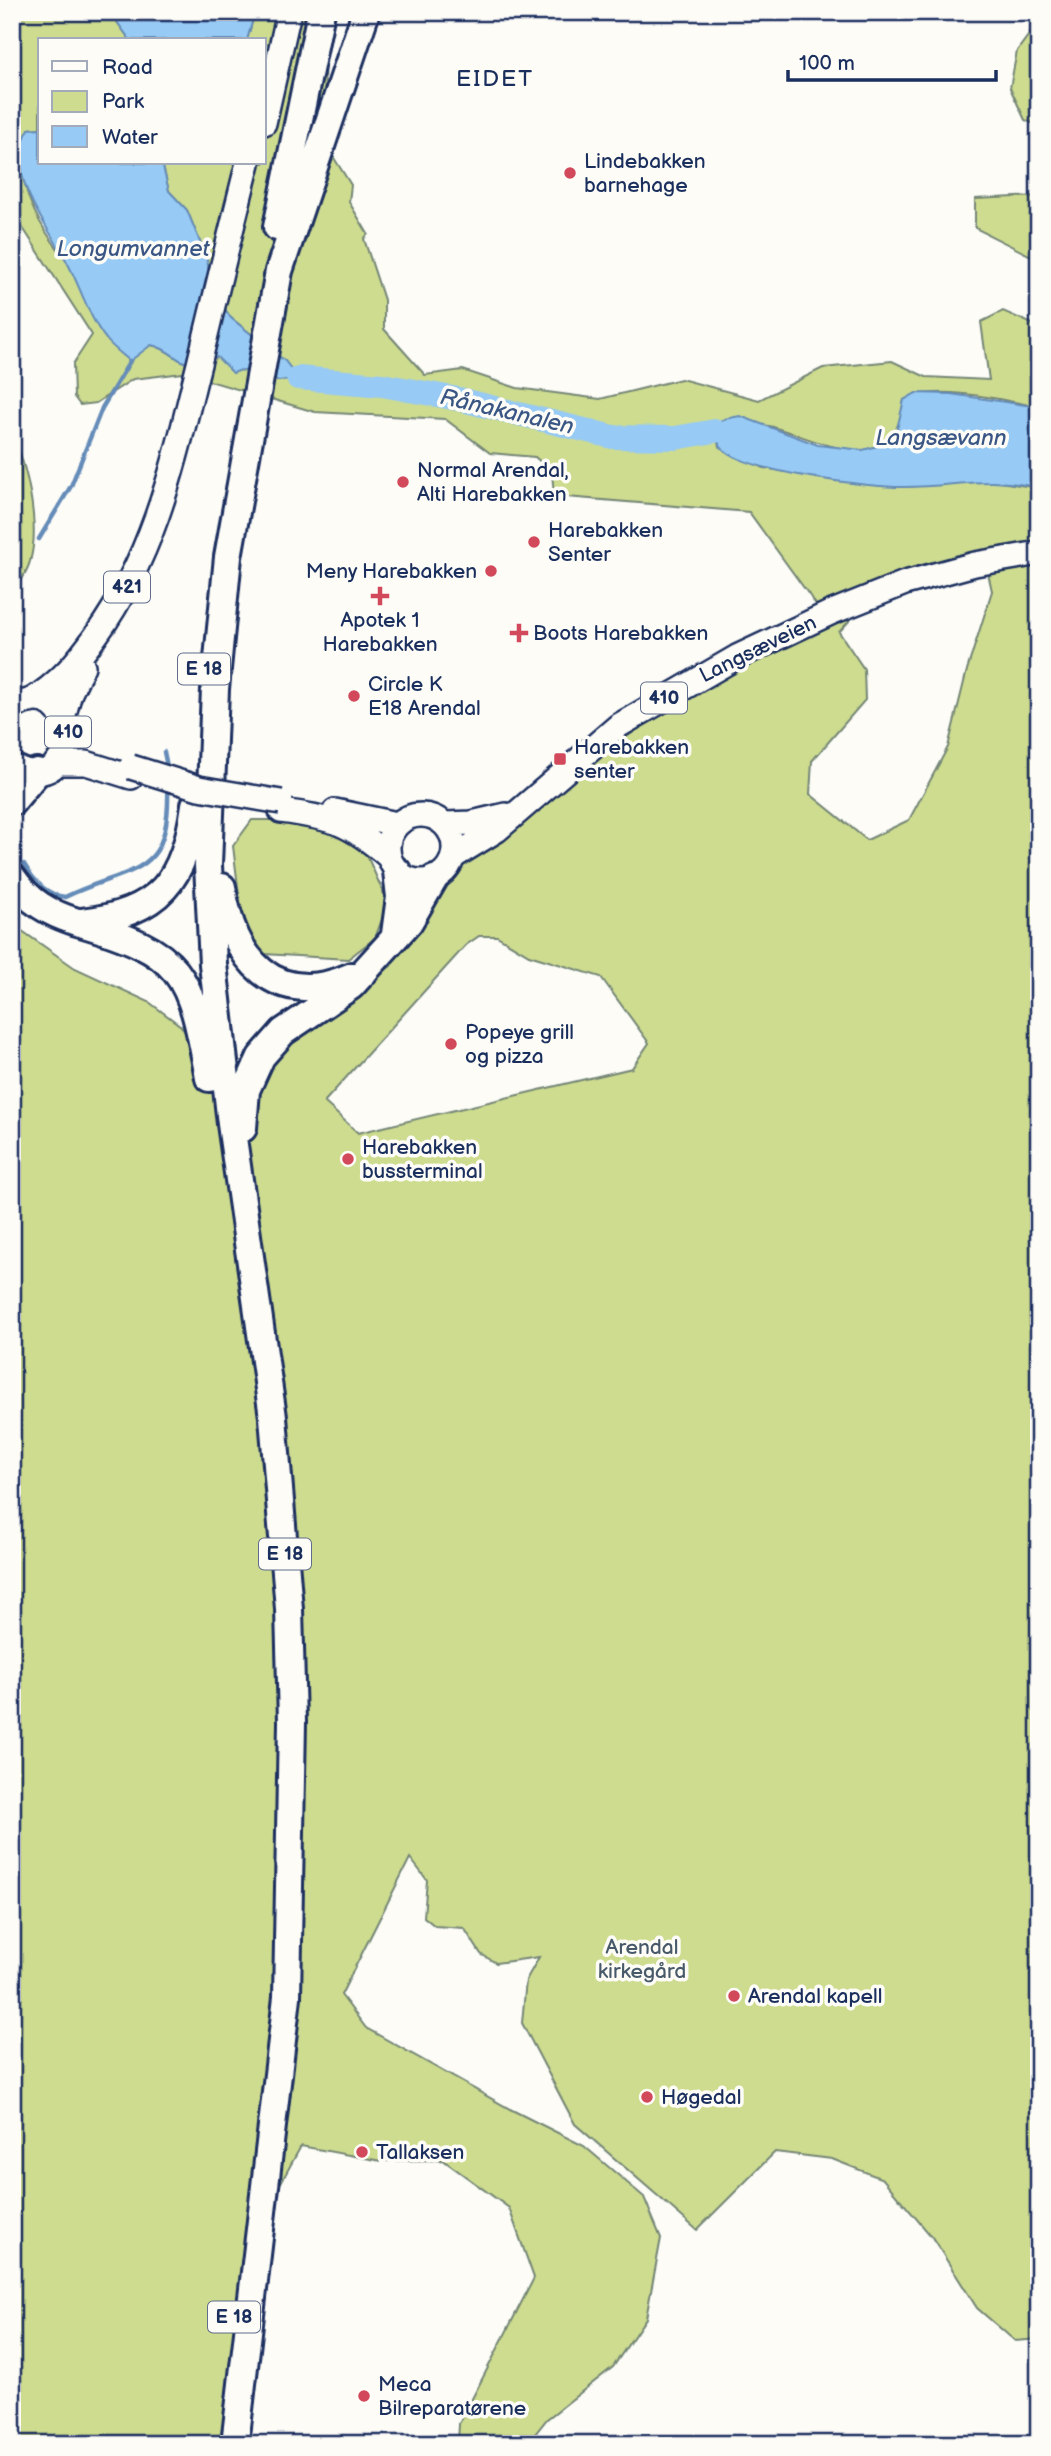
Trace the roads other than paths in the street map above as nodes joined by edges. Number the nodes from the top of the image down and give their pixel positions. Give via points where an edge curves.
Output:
1 (282, 12) edge
2 (289, 12) edge
3 (321, 12) edge
4 (366, 12) edge
5 (266, 85) edge
6 (266, 114) edge
7 (247, 164) edge
8 (254, 164) edge
9 (236, 225) junction
10 (266, 312) junction
11 (182, 445) junction
12 (1039, 553) edge
13 (18, 704) edge
14 (66, 726) junction
15 (205, 760) junction
16 (35, 767) edge
17 (131, 772) junction
18 (12, 802) edge
19 (281, 806) junction
20 (512, 814) junction
21 (397, 824) junction
22 (445, 824) junction
23 (453, 857) junction
24 (393, 864) junction
25 (12, 877) edge
26 (434, 879) junction
27 (78, 922) junction
28 (395, 936) junction
29 (364, 971) junction
30 (218, 1125) junction
31 (249, 1235) junction
32 (218, 2444) edge
33 (235, 2444) edge

1 - 5 main road
2 - 6 main road
3 - 10 highway, E 18
4 - 10 highway, E 18
7 - 9 main road, 421
8 - 9 main road, 421
9 - 11 main road, 421
10 - 15 highway, E 18 via 207,634
11 - 13 main road, 421 via 153,534 124,593 78,661 55,684
11 - 14 main road, 421 via 170,507 153,552 130,597 79,673
12 - 20 main road, Langsæveien / 410 via 944,571 839,610 737,657 659,700 590,748
13 - 14 main road, 410 via 52,706
14 - 16 main road, 410 via 66,749
14 - 17 main road, 410 via 86,749
15 - 27 highway, E 18 via 191,836 173,879 129,913
15 - 29 highway, E 18 via 225,911 242,951 265,975 294,987 331,985
15 - 30 highway, E 18 via 201,922
15 - 31 highway, E 18 via 213,964
16 - 17 main road, 410 via 86,763
16 - 18 highway
17 - 19 main road, 410, bridge
19 - 21 main road, 410
19 - 24 main road, 410 via 343,823
20 - 22 main road, Langsæveien / 410
20 - 23 main road, Langsæveien / 410 via 497,830
21 - 22 main road, 410 via 422,814
21 - 24 main road via 388,839
22 - 23 main road via 454,839
23 - 26 main road, 410 via 445,872
24 - 26 main road, 410 via 414,880
24 - 28 highway via 400,897
25 - 27 highway, E 18 via 41,908
26 - 28 highway, E 18 via 409,922
27 - 30 highway, E 18 via 151,948 178,973 197,1010
28 - 29 highway, E 18
29 - 31 highway, E 18 via 351,986 283,1032 252,1072 242,1110
30 - 32 highway, E 18 via 260,1419 279,1723 271,1992
31 - 33 highway, E 18 via 284,1528 292,1841 287,1997

